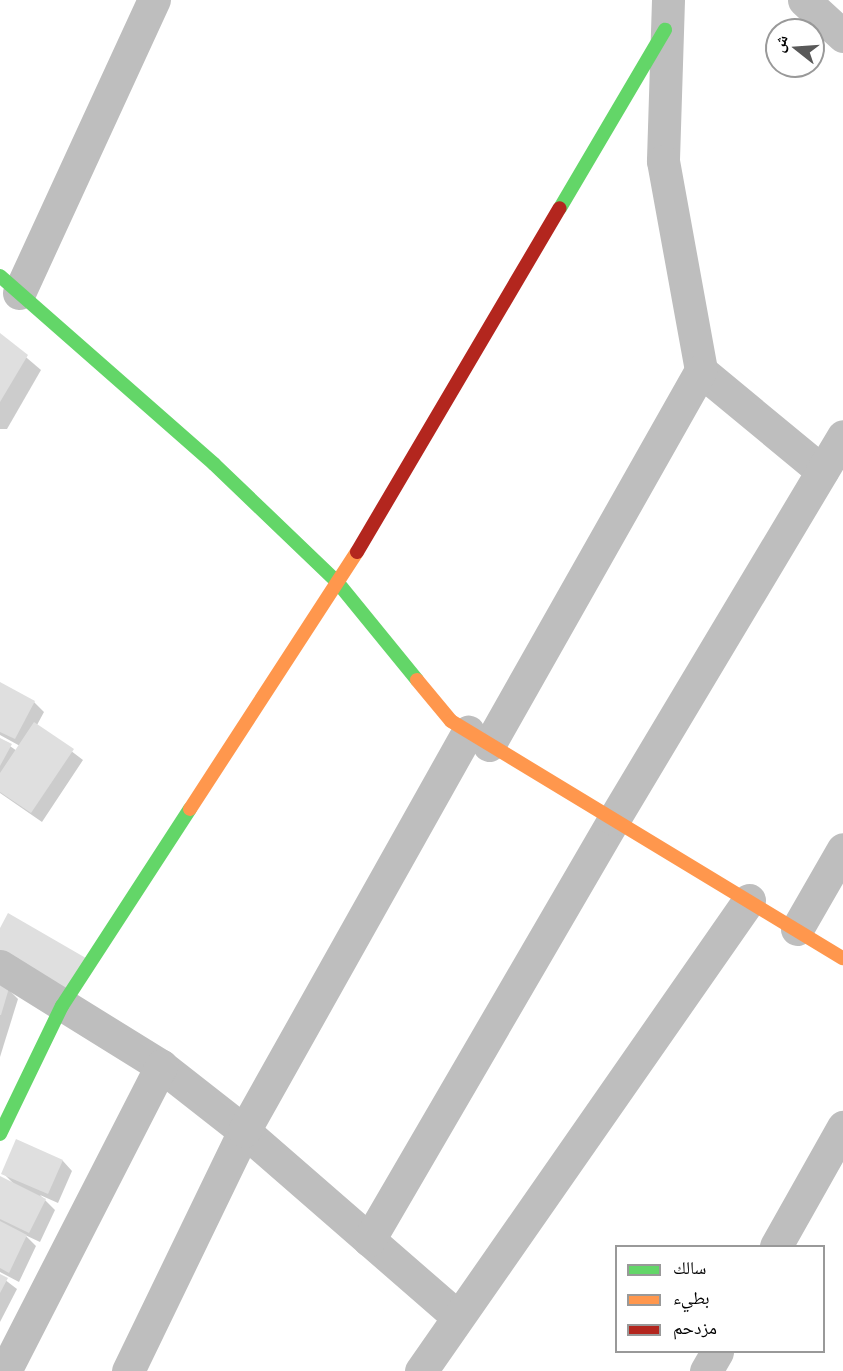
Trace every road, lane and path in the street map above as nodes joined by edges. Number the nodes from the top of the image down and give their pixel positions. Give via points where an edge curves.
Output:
1 (154, 0) edge
2 (804, 0) edge
3 (667, 15) edge
4 (843, 36) edge
5 (10, 285) edge
6 (701, 371) junction
7 (843, 436) edge
8 (822, 471) junction
9 (338, 583) junction
10 (479, 738) junction
11 (614, 819) junction
12 (843, 849) edge
13 (749, 900) junction
14 (797, 929) junction
15 (843, 958) edge
16 (0, 966) edge
17 (62, 1006) junction
18 (161, 1066) junction
19 (843, 1127) edge
20 (244, 1131) junction
21 (0, 1134) edge
22 (369, 1240) junction
23 (777, 1245) edge
24 (457, 1316) junction
25 (716, 1353) edge
26 (5, 1371) edge
27 (128, 1371) edge
28 (421, 1371) edge
29 (706, 1371) edge

1 - 5 street
2 - 4 street
3 - 6 street via 663,161
3 - 9 street
5 - 9 street via 214,464
6 - 8 street
6 - 10 street
7 - 8 street
8 - 11 street
9 - 10 street via 451,721
9 - 17 street
10 - 11 street
10 - 20 street
11 - 13 street
11 - 22 street
12 - 14 street
13 - 14 street
13 - 24 street
14 - 15 street
16 - 17 street
17 - 18 street
17 - 21 street
18 - 20 street
18 - 26 street
19 - 23 street
20 - 22 street
20 - 27 street
22 - 24 street
24 - 28 street
25 - 29 street

